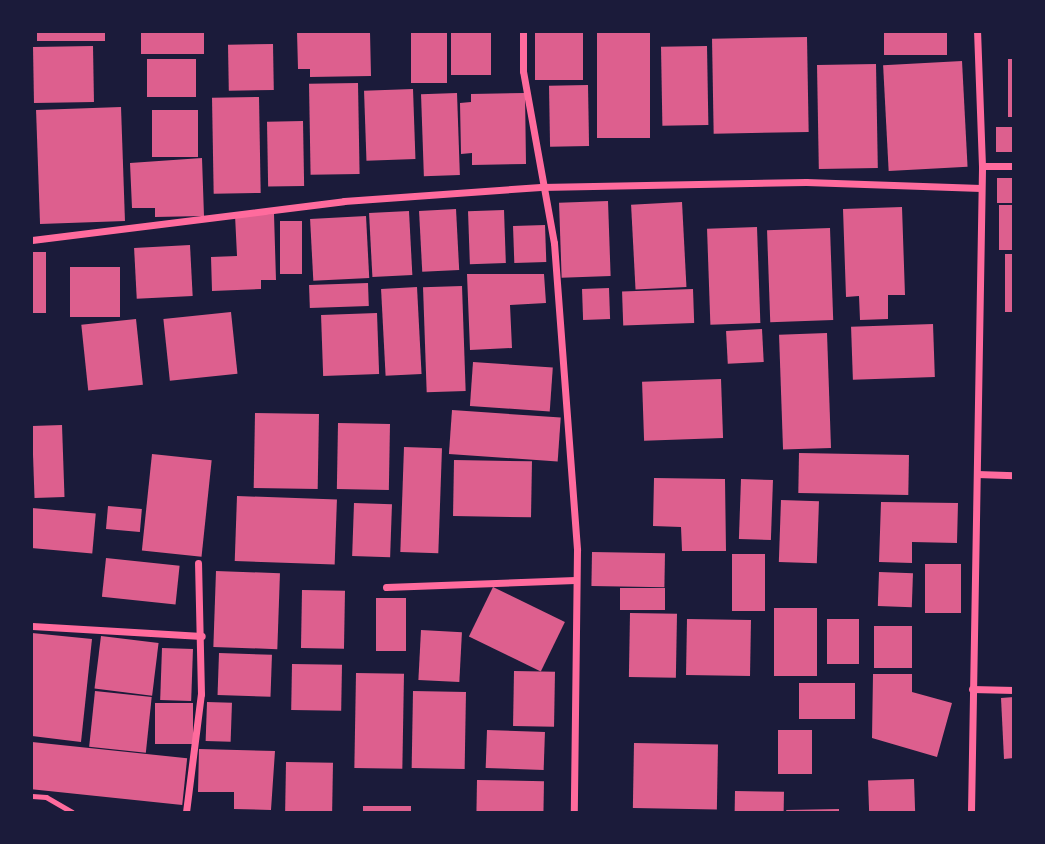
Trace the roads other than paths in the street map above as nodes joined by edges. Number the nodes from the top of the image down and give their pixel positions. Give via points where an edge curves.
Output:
1 (523, 32) edge
2 (977, 32) edge
3 (982, 166) junction
4 (1013, 166) edge
5 (541, 187) junction
6 (981, 188) junction
7 (32, 240) edge
8 (977, 474) junction
9 (1013, 475) edge
10 (198, 563) dead end
11 (575, 580) junction
12 (386, 587) dead end
13 (32, 626) edge
14 (202, 636) junction
15 (972, 689) junction
16 (1013, 690) edge
17 (32, 796) edge
18 (72, 813) edge
19 (186, 813) edge
20 (574, 813) edge
21 (971, 813) edge

1 - 5 street via 523,71
2 - 3 street
3 - 4 street
3 - 6 street
5 - 6 street via 806,182
5 - 7 street via 344,201
5 - 11 street via 554,243 577,550
6 - 8 street
8 - 9 street
8 - 15 street
10 - 14 street
11 - 12 street
11 - 20 street
13 - 14 street
14 - 19 street via 201,694
15 - 16 street
15 - 21 street
17 - 18 lane via 46,797

